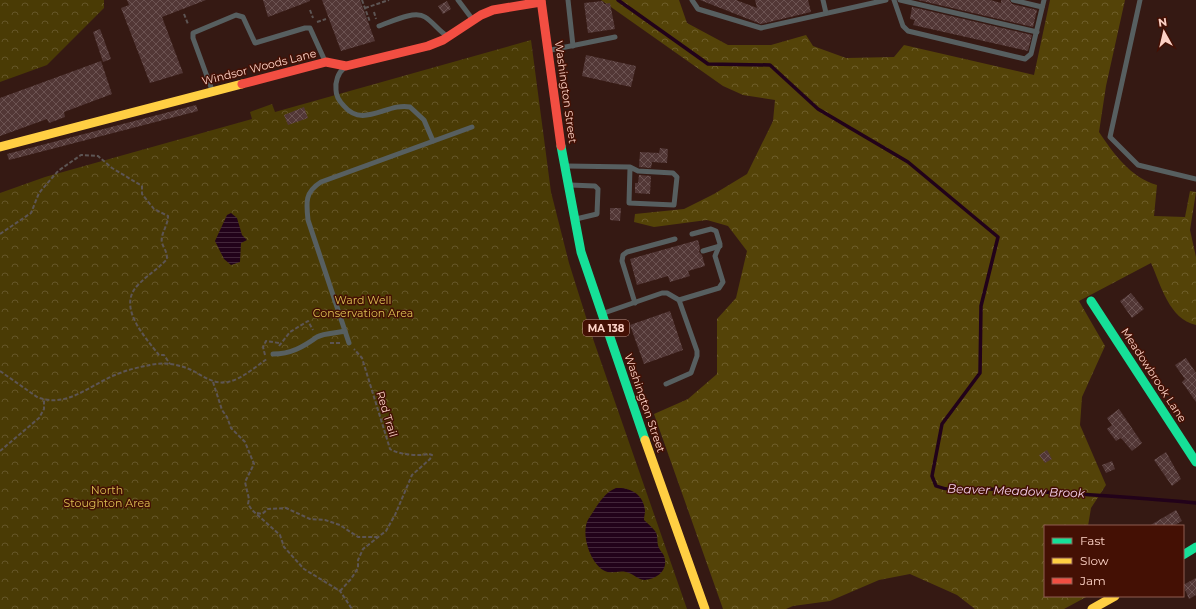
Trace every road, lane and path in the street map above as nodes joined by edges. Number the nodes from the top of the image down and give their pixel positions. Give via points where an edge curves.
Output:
1 (362, 0) edge
2 (389, 0) edge
3 (458, 0) edge
4 (568, 0) edge
5 (692, 0) edge
6 (823, 0) edge
7 (886, 0) edge
8 (894, 0) edge
9 (900, 0) edge
10 (1013, 0) edge
11 (1044, 0) edge
12 (1140, 0) edge
13 (541, 1) edge
14 (1042, 7) junction
15 (365, 8) junction
16 (310, 10) dead end
17 (374, 12) dead end
18 (826, 13) junction
19 (184, 14) dead end
20 (313, 18) dead end
21 (326, 19) dead end
22 (474, 20) junction
23 (317, 22) dead end
24 (370, 22) dead end
25 (188, 24) dead end
26 (378, 24) joint
27 (1036, 32) junction
28 (448, 37) junction
29 (615, 37) dead end
30 (573, 46) junction
31 (548, 51) junction
32 (326, 62) junction
33 (346, 66) junction
34 (213, 91) junction
35 (472, 127) dead end
36 (433, 141) junction
37 (0, 147) edge
38 (564, 166) junction
39 (630, 167) junction
40 (1196, 179) edge
41 (567, 185) junction
42 (573, 219) junction
43 (0, 234) edge
44 (692, 234) dead end
45 (675, 240) dead end
46 (720, 246) junction
47 (703, 251) dead end
48 (679, 300) junction
49 (1091, 301) dead end
50 (635, 303) junction
51 (601, 314) junction
52 (345, 331) junction
53 (318, 337) junction
54 (279, 343) junction
55 (348, 344) junction
56 (273, 354) junction
57 (268, 359) junction
58 (170, 364) junction
59 (0, 371) edge
60 (213, 382) junction
61 (666, 384) dead end
62 (44, 400) junction
63 (0, 451) edge
64 (1196, 462) edge
65 (255, 513) junction
66 (378, 537) junction
67 (1196, 547) edge
68 (1184, 554) edge
69 (340, 591) junction
70 (1113, 597) edge
71 (352, 609) edge
72 (705, 609) edge
73 (1092, 609) edge

1 - 15 path
2 - 15 path
3 - 22 lane
4 - 30 lane
5 - 18 lane via 698,9 761,28
6 - 18 lane
7 - 18 lane
8 - 27 lane via 903,26 908,31 1022,58 1030,56
9 - 27 lane
10 - 14 lane
11 - 14 lane
12 - 40 lane via 1110,137 1138,165
13 - 22 street, Windsor Woods Lane via 493,10
13 - 31 street, Washington Street / MA 138
14 - 27 lane
15 - 24 path
16 - 20 path
17 - 26 path
19 - 25 path
21 - 23 path
22 - 28 street, Windsor Woods Lane
26 - 28 lane via 419,15
28 - 33 street, Windsor Woods Lane via 428,46
29 - 30 lane
30 - 31 lane
31 - 38 street, Washington Street / MA 138
32 - 33 street, Windsor Woods Lane
32 - 34 street, Windsor Woods Lane
32 - 34 lane via 310,28 254,43 243,17 236,15 194,32 193,38
33 - 36 lane via 339,74 336,90 346,110 365,116 396,106 410,107 424,120
34 - 37 street, Windsor Woods Lane
35 - 36 lane
36 - 52 lane via 321,182 310,190 307,200 308,220
38 - 39 lane
38 - 41 street, Washington Street / MA 138
39 - 39 lane via 638,171 676,174 674,205 629,203
41 - 42 street, Washington Street / MA 138
41 - 42 lane via 595,186 598,189 597,214
42 - 51 street, Washington Street / MA 138
43 - 58 path via 30,213 39,193 58,171 81,155 98,156 112,168 142,186 142,194 154,209 168,216 162,243 167,251 167,259 136,287 130,301 133,320 159,355 164,355
44 - 46 lane via 715,230
45 - 50 lane via 623,255 622,260
46 - 47 lane
46 - 48 lane via 715,256 723,280 721,286
48 - 50 lane via 665,293
48 - 61 lane via 698,354 691,373
49 - 64 street, Meadowbrook Lane
50 - 51 lane
51 - 72 street, Washington Street / MA 138
52 - 53 lane
52 - 55 lane
53 - 54 path via 308,321
53 - 55 path via 325,342
53 - 56 lane via 301,348
54 - 56 path
54 - 57 path via 270,340 264,343 263,350
55 - 66 path, Red Trail via 362,358 390,449 412,455 432,456 412,475 395,515 386,531
56 - 57 path
57 - 60 path via 234,380
58 - 60 path via 190,369
58 - 62 path via 152,364 121,373 70,398
59 - 62 path
60 - 65 path via 231,428 245,442 254,464 245,483 248,504
62 - 63 path via 40,418
65 - 66 path via 262,514 268,509 286,508 310,519 326,520 340,525 358,537
65 - 69 path via 280,534 284,547 304,569
66 - 69 path, Red Trail via 363,548 358,568
67 - 68 street
69 - 71 path
70 - 73 street

